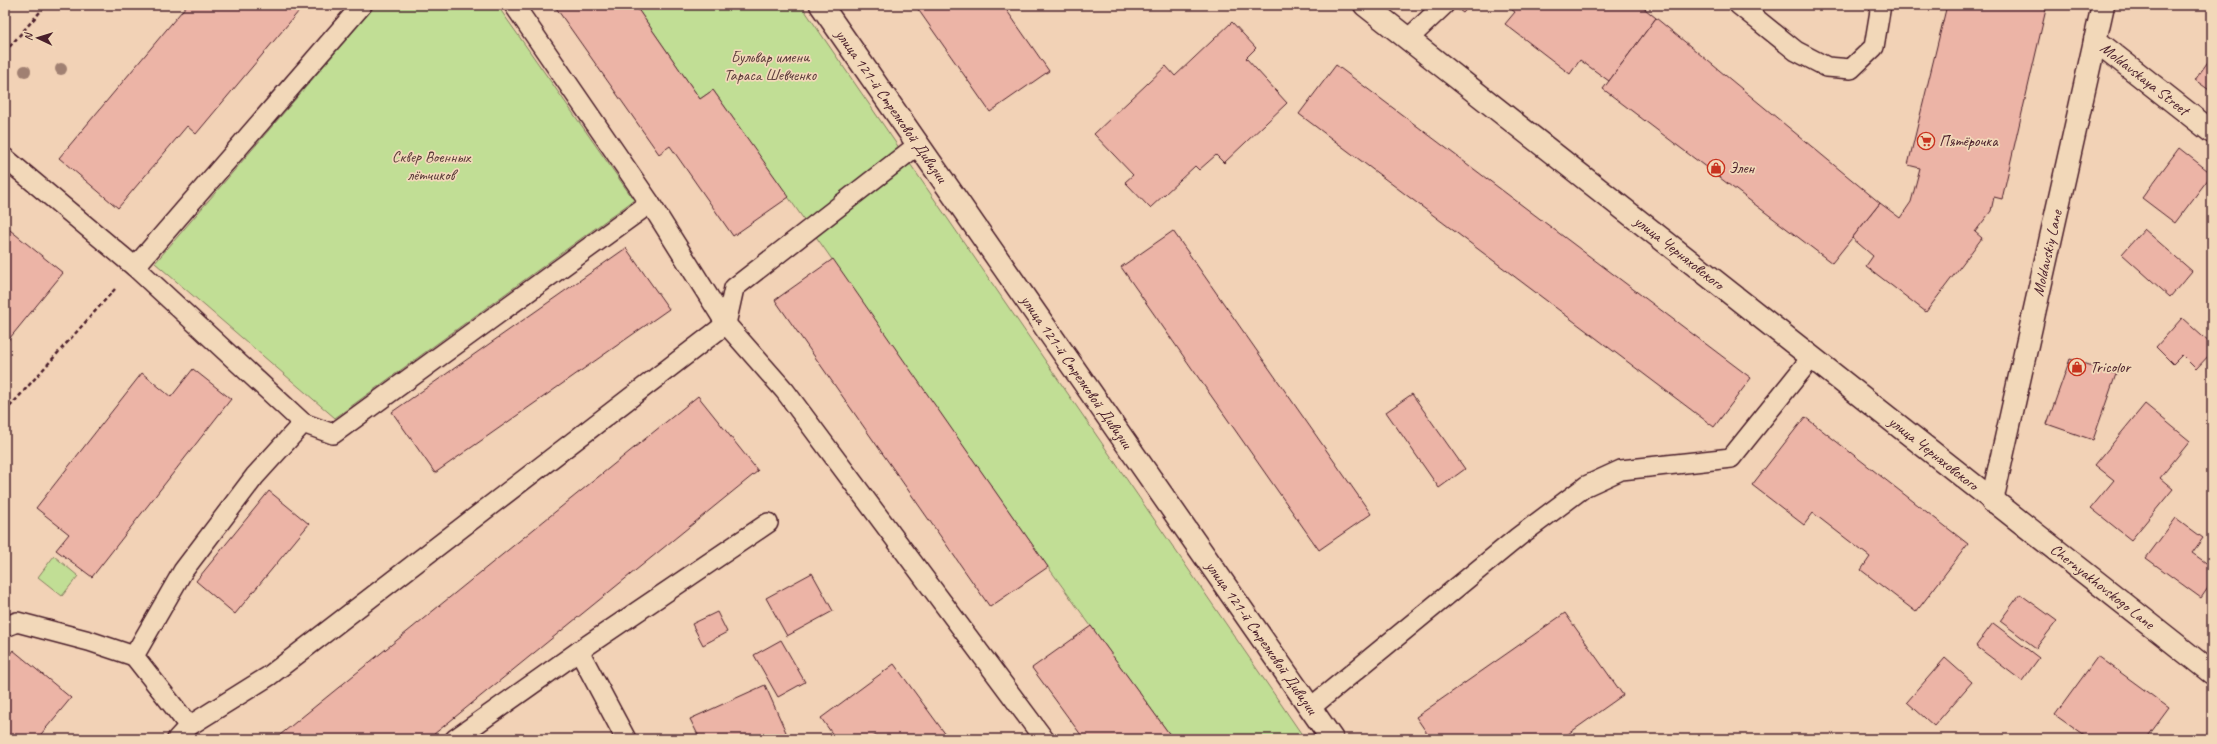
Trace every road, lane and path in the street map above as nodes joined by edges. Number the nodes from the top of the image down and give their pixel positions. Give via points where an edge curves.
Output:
1 (46, 5) edge
2 (362, 5) edge
3 (514, 5) edge
4 (821, 5) edge
5 (1365, 5) edge
6 (1444, 5) edge
7 (1739, 5) edge
8 (1881, 5) edge
9 (2103, 5) edge
10 (1408, 39) junction
11 (2095, 40) junction
12 (5, 52) edge
13 (2212, 132) edge
14 (919, 144) junction
15 (5, 158) edge
16 (650, 203) junction
17 (135, 267) junction
18 (726, 324) junction
19 (1812, 357) junction
20 (5, 412) edge
21 (303, 424) junction
22 (1992, 501) junction
23 (768, 523) dead end
24 (5, 627) edge
25 (579, 651) junction
26 (134, 656) junction
27 (2212, 673) edge
28 (1310, 708) junction
29 (183, 732) edge
30 (455, 739) edge
31 (626, 739) edge
32 (1044, 739) edge
33 (1332, 739) edge

1 - 12 path
2 - 17 lane
3 - 16 lane
4 - 14 street, улица 121-й Стрелковой Дивизии
5 - 10 street, улица Черняховского
6 - 10 lane
7 - 8 lane via 1796,51 1827,67 1851,69 1874,47
9 - 11 street, Moldavskiy Lane
10 - 19 street, улица Черняховского
11 - 13 street, Moldavskaya Street
11 - 22 street, Moldavskiy Lane
14 - 18 lane via 734,288
14 - 28 street, улица 121-й Стрелковой Дивизии
15 - 17 lane
16 - 18 lane
16 - 21 lane via 333,434
17 - 20 path
17 - 21 lane
18 - 29 lane via 269,676
18 - 32 lane via 785,391
19 - 22 street, улица Черняховского
19 - 28 lane via 1731,458 1621,470 1586,486 1518,537
21 - 26 lane via 255,476 183,571
22 - 27 street, Chernyakhovskogo Lane
23 - 25 lane
24 - 26 lane via 16,622
25 - 30 lane
25 - 31 lane
26 - 29 lane
28 - 33 street, улица 121-й Стрелковой Дивизии

